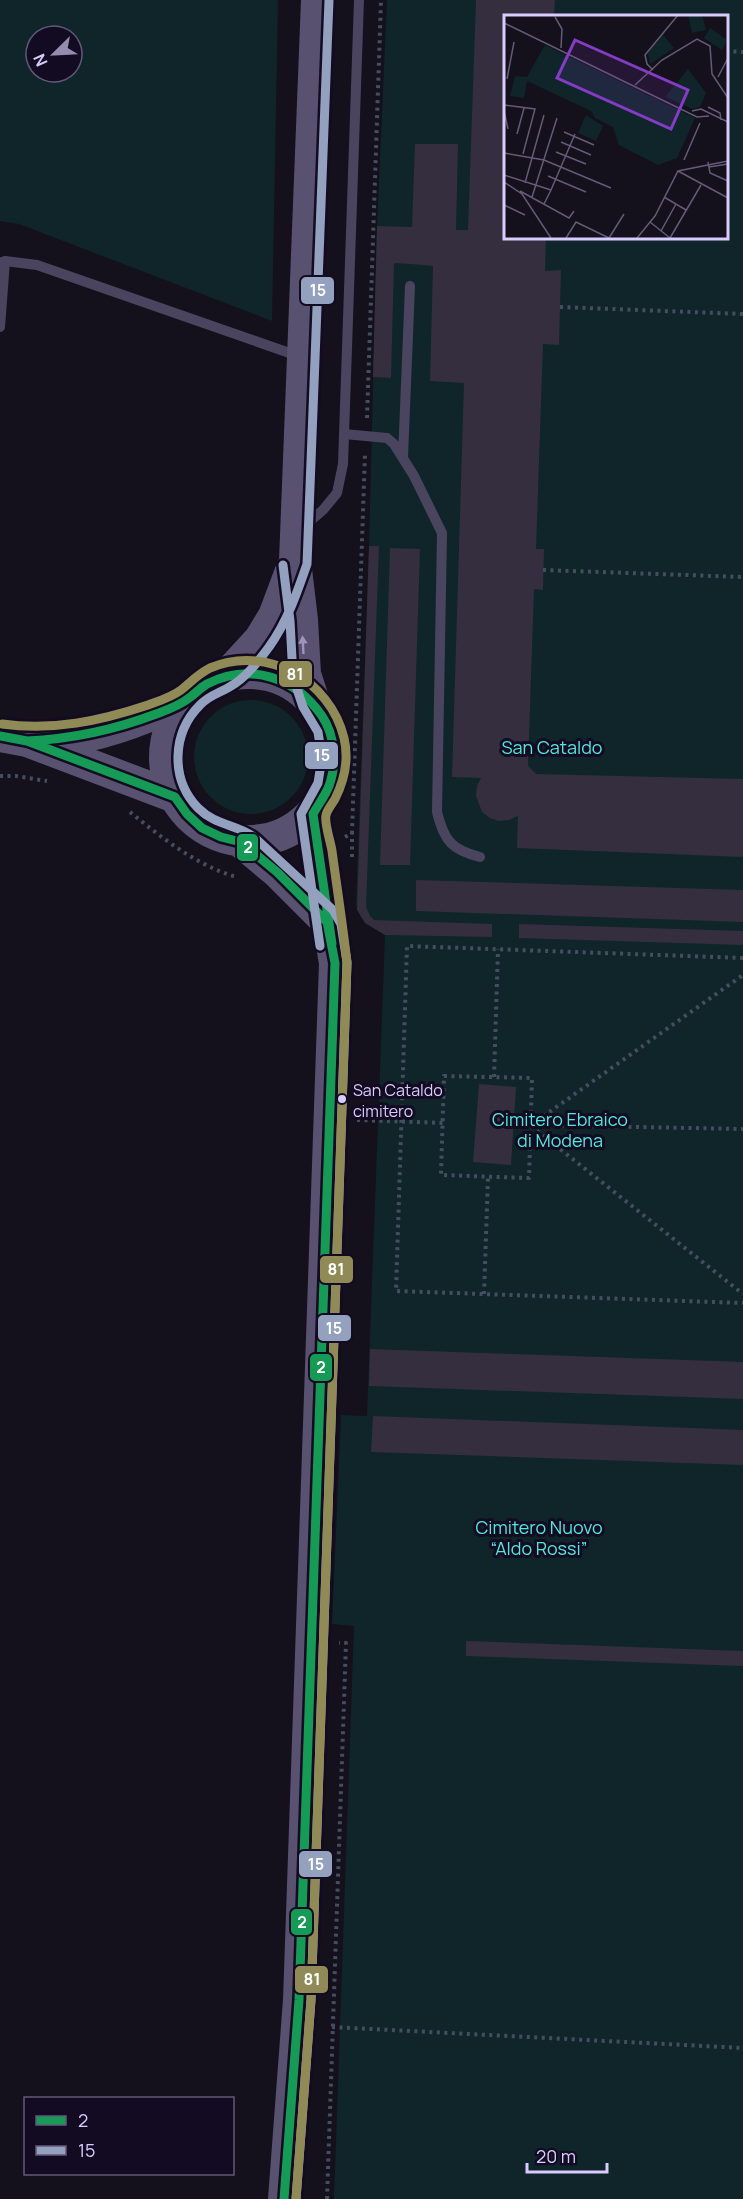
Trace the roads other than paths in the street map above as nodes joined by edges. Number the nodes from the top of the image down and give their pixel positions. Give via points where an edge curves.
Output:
1 (317, 0) edge
2 (359, 0) edge
3 (2, 262) edge
4 (410, 286) dead end
5 (0, 327) edge
6 (304, 358) junction
7 (344, 434) junction
8 (403, 458) junction
9 (295, 547) junction
10 (227, 675) junction
11 (186, 700) junction
12 (314, 702) junction
13 (14, 739) edge
14 (175, 797) junction
15 (313, 814) junction
16 (241, 842) junction
17 (480, 857) dead end
18 (327, 922) junction
19 (284, 2199) edge

1 - 6 street
2 - 7 lane
3 - 5 lane
3 - 6 lane via 37,265
4 - 8 lane
6 - 9 street
7 - 8 lane via 387,438
7 - 9 lane via 344,464 337,493
8 - 17 lane via 442,533 436,812 456,849
9 - 10 street via 274,616 260,639
12 -> 9 street via 305,674
10 - 11 street
10 - 12 street via 251,672 274,676 296,686
11 - 13 street via 151,716 85,736
11 - 14 street via 174,717 164,757
12 - 15 street via 329,728 334,758 329,788
13 - 14 street
14 - 16 street via 202,828
15 - 16 street via 280,836
15 - 18 street via 321,849
16 - 18 street
18 - 19 street via 335,963 299,2000

